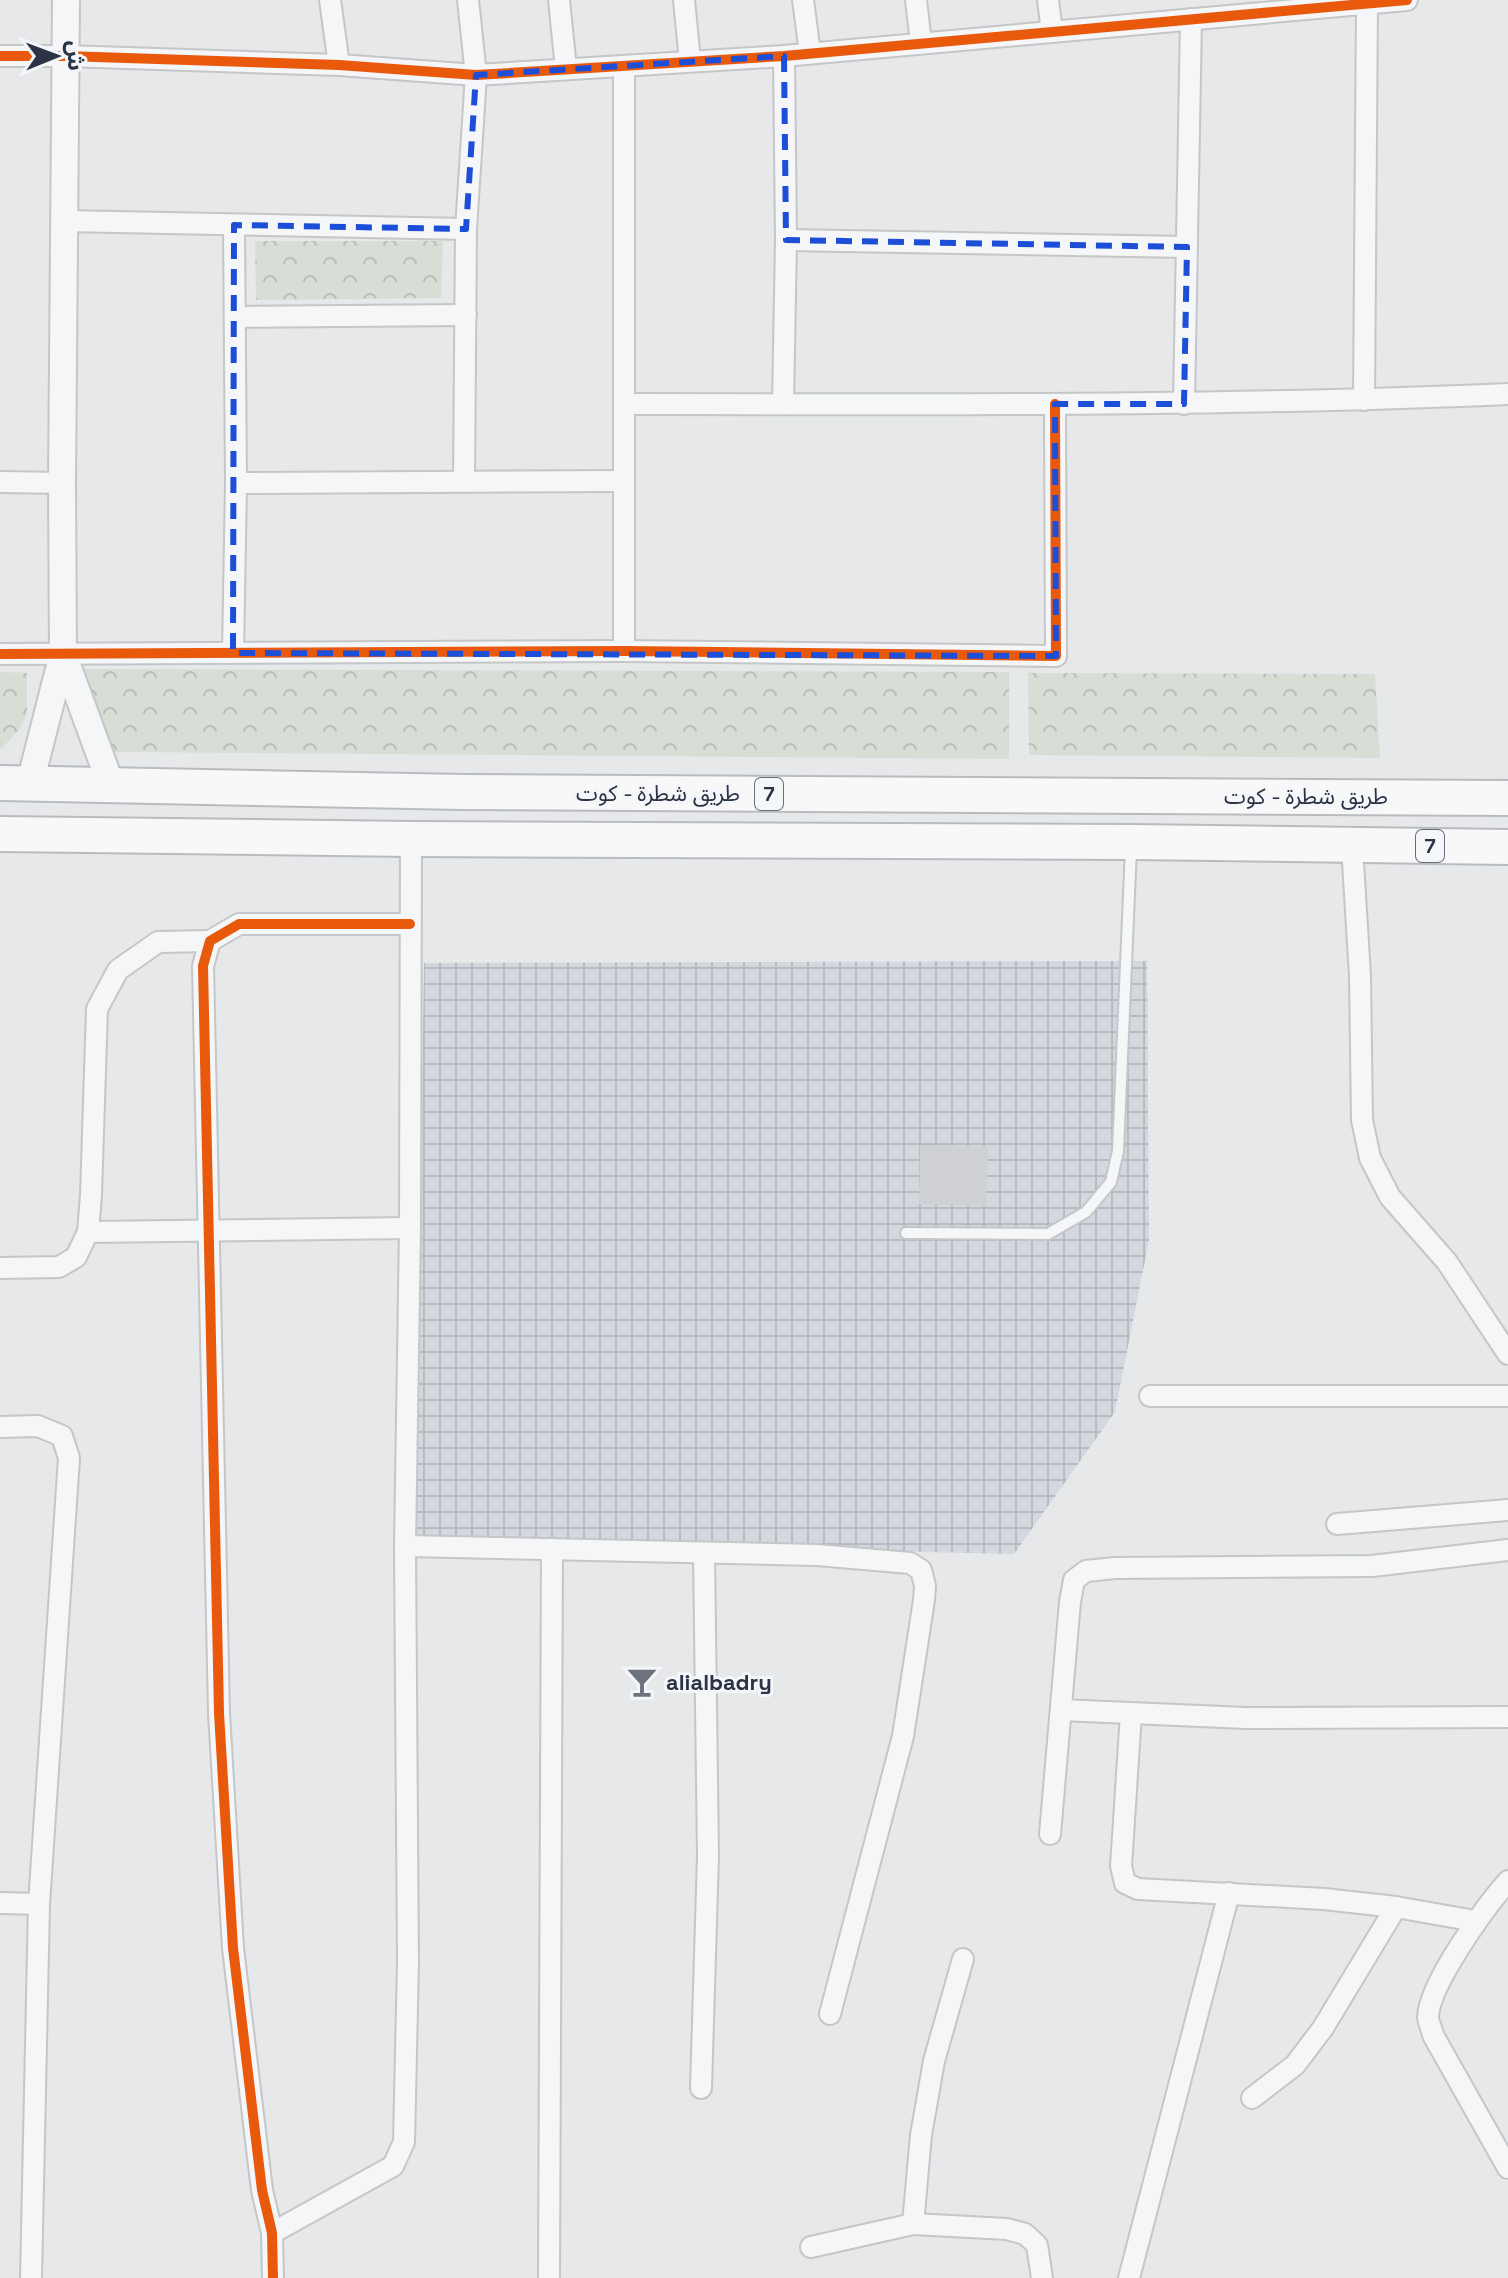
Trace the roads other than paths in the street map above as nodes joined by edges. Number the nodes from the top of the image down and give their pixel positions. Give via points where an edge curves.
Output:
1 (66, 0) edge
2 (330, 0) edge
3 (468, 0) edge
4 (559, 0) edge
5 (684, 0) edge
6 (803, 0) edge
7 (916, 0) edge
8 (1048, 0) edge
9 (1407, 0) edge
10 (1367, 4) junction
11 (1191, 19) junction
12 (1052, 32) junction
13 (921, 43) junction
14 (810, 53) junction
15 (0, 56) edge
16 (65, 56) junction
17 (784, 56) junction
18 (690, 61) junction
19 (339, 65) junction
20 (624, 66) junction
21 (566, 69) junction
22 (476, 75) junction
23 (64, 221) junction
24 (234, 225) junction
25 (466, 229) junction
26 (786, 240) junction
27 (1187, 247) junction
28 (466, 315) junction
29 (236, 317) junction
30 (1508, 394) edge
31 (1364, 400) junction
32 (624, 404) junction
33 (783, 404) junction
34 (1055, 404) junction
35 (1184, 404) junction
36 (624, 481) junction
37 (0, 482) edge
38 (464, 482) junction
39 (62, 483) junction
40 (236, 483) junction
41 (624, 651) junction
42 (233, 653) junction
43 (0, 654) edge
44 (63, 654) junction
45 (15, 783) edge
46 (111, 785) junction
47 (463, 792) junction
48 (1508, 798) edge
49 (0, 834) edge
50 (411, 839) junction
51 (462, 840) junction
52 (1132, 842) junction
53 (1352, 846) junction
54 (1508, 847) edge
55 (410, 924) junction
56 (210, 941) junction
57 (410, 1228) junction
58 (209, 1230) junction
59 (88, 1232) junction
60 (906, 1233) dead end
61 (0, 1268) edge
62 (1508, 1354) edge
63 (1150, 1396) dead end
64 (1508, 1396) edge
65 (0, 1427) edge
66 (1508, 1510) edge
67 (1337, 1524) dead end
68 (405, 1546) junction
69 (552, 1549) junction
70 (1508, 1550) edge
71 (704, 1553) junction
72 (1061, 1710) junction
73 (1131, 1714) junction
74 (1508, 1717) edge
75 (1050, 1834) dead end
76 (1508, 1881) edge
77 (1229, 1893) junction
78 (0, 1903) edge
79 (39, 1904) junction
80 (1396, 1907) junction
81 (1475, 1921) junction
82 (963, 1959) dead end
83 (830, 2014) dead end
84 (701, 2088) dead end
85 (1252, 2098) dead end
86 (1508, 2168) edge
87 (913, 2224) junction
88 (272, 2233) junction
89 (811, 2247) dead end
90 (31, 2278) edge
91 (273, 2278) edge
92 (549, 2278) edge
93 (1042, 2278) edge
94 (1129, 2278) edge

1 - 16 street
2 - 19 street
3 - 22 street
4 - 21 street
5 - 18 street
6 - 14 street
7 - 13 street
8 - 12 street
9 - 10 street
10 - 11 street
10 - 31 street
11 - 12 street
11 - 27 street
12 - 13 street
13 - 14 street
14 - 17 street
15 - 16 street
16 - 19 street
16 - 23 street
17 - 18 street
17 - 26 street
18 - 20 street
19 - 22 street
20 - 21 street
20 - 32 street
21 - 22 street
22 - 25 street
23 - 24 street
23 - 39 street
24 - 25 street
24 - 29 street
25 - 28 street
26 - 27 street
26 - 33 street
27 - 35 street
28 - 29 street
28 - 38 street
29 - 40 street
30 - 31 street
31 - 35 street
32 - 33 street
32 - 36 street
33 - 34 street
34 - 35 street
34 - 41 street via 1056,656
36 - 38 street
36 - 41 street
37 - 39 street
38 - 40 street
39 - 44 street
40 - 42 street
41 - 42 street
42 - 44 street
43 - 44 street
44 - 45 street
44 - 46 street
45 - 46 highway, طريق شطرة - كوت / 7
46 - 47 highway, طريق شطرة - كوت / 7
47 - 48 highway, طريق شطرة - كوت / 7
47 - 51 highway
49 - 50 highway, 7
50 - 51 highway, 7
50 - 55 street
51 - 52 highway, 7
52 - 53 highway, 7
52 - 60 lane via 1118,1151 1111,1182 1086,1212 1048,1234
53 - 54 highway, 7
53 - 62 street via 1362,1120 1370,1158 1390,1197 1447,1262
55 - 56 street via 239,924
55 - 57 street
56 - 58 street via 203,966
56 - 59 street via 158,942 118,970 97,1009
57 - 58 street
57 - 68 street
58 - 59 street
58 - 88 street via 219,1713 232,1933 262,2190
59 - 61 street via 76,1257 59,1267
63 - 64 street
65 - 79 street via 38,1426 62,1436 69,1458
66 - 67 street
68 - 69 street
68 - 88 street via 404,2142 393,2166
69 - 71 street
69 - 92 street
70 - 72 street via 1372,1566 1086,1571 1074,1580 1070,1602
71 - 83 street via 910,1563 924,1577 903,1736
71 - 84 street via 708,1856
72 - 73 street
72 - 75 street
73 - 74 street
73 - 77 street via 1121,1866 1125,1883 1138,1889
76 - 81 street
77 - 80 street
77 - 94 street
78 - 79 street
79 - 90 street
80 - 81 street
80 - 85 street via 1323,2028 1295,2065
81 - 86 street via 1434,1991 1428,2018
82 - 87 street via 934,2061
87 - 89 street
87 - 93 street via 1025,2234 1037,2245
88 - 91 street

